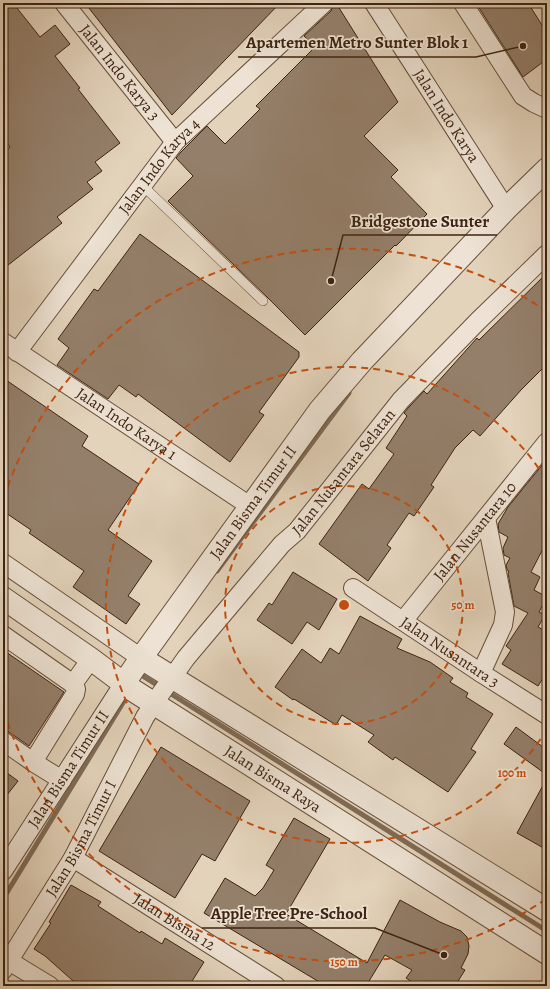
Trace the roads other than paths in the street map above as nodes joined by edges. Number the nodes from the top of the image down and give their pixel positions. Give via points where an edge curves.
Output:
1 (64, 3) edge
2 (324, 3) edge
3 (374, 3) edge
4 (463, 3) edge
5 (547, 109) edge
6 (175, 142) junction
7 (547, 169) edge
8 (142, 185) junction
9 (506, 209) junction
10 (547, 254) edge
11 (263, 301) dead end
12 (10, 347) edge
13 (547, 442) edge
14 (250, 506) junction
15 (486, 518) junction
16 (3, 563) edge
17 (353, 588) dead end
18 (3, 598) edge
19 (403, 621) junction
20 (3, 635) edge
21 (91, 659) junction
22 (143, 659) junction
23 (481, 673) junction
24 (170, 678) junction
25 (73, 684) junction
26 (143, 695) junction
27 (547, 715) edge
28 (3, 742) edge
29 (33, 762) junction
30 (62, 780) junction
31 (73, 858) junction
32 (3, 871) edge
33 (547, 910) edge
34 (547, 953) edge
35 (6, 966) edge
36 (50, 986) edge
37 (276, 986) edge

1 - 6 street, Jalan Indo Karya 3
2 - 6 street, Jalan Indo Karya 4
3 - 9 street, Jalan Indo Karya
4 - 5 street via 523,96
6 - 8 street, Jalan Indo Karya 4
7 - 9 street, Jalan Bisma Timur II
8 - 11 lane
8 - 12 street, Jalan Indo Karya 4
9 - 14 street, Jalan Bisma Timur II via 320,410
10 - 24 street, Jalan Nusantara Selatan via 402,400 297,530 282,544
12 - 14 street, Jalan Indo Karya 1
13 - 15 street, Jalan Nusantara 10
14 - 22 street, Jalan Bisma Timur II
15 - 19 street, Jalan Nusantara 10
15 - 23 street via 505,612 503,625
16 - 22 street, Jalan Bisma Raya
17 - 19 street, Jalan Nusantara 3
18 - 21 street, Jalan Bisma Raya
19 - 23 street, Jalan Nusantara 3
20 - 25 street
21 - 25 street
21 - 26 street, Jalan Bisma Raya
22 - 24 street, Jalan Bisma Raya
22 - 26 street, Jalan Bisma Timur II
23 - 27 street, Jalan Nusantara 3
24 - 26 street, Jalan Nusantara Selatan
24 - 33 street, Jalan Bisma Raya
25 - 29 street via 75,694
26 - 30 street, Jalan Bisma Timur II
26 - 31 street, Jalan Bisma Timur I via 145,717
26 - 34 street, Jalan Bisma Raya
28 - 29 street
29 - 30 street
30 - 32 street, Jalan Bisma Timur II
31 - 35 street, Jalan Bisma Timur I
31 - 37 street, Jalan Bisma 12
35 - 36 street

